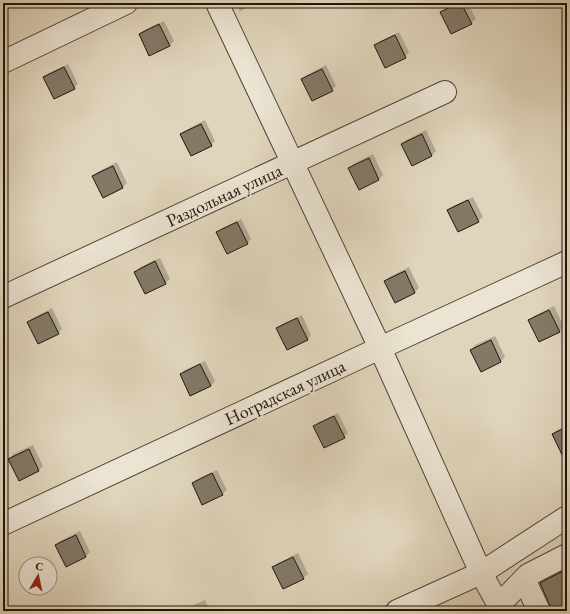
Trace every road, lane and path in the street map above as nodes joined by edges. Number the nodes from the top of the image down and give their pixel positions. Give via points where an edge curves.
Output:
1 (126, 3) edge
2 (217, 3) edge
3 (3, 62) edge
4 (445, 92) dead end
5 (293, 163) junction
6 (567, 262) edge
7 (3, 297) edge
8 (380, 348) junction
9 (567, 517) edge
10 (3, 524) edge
11 (567, 555) edge
12 (481, 573) junction
13 (524, 579) junction
14 (501, 608) edge
15 (397, 611) edge
16 (540, 611) edge

1 - 3 street
2 - 5 street
4 - 5 street, Раздольная улица
5 - 7 street, Раздольная улица
5 - 8 street
6 - 8 street, Ноградская улица
8 - 10 street, Ноградская улица
8 - 12 street
9 - 12 street
11 - 13 street
12 - 14 street
12 - 15 street
13 - 14 street
13 - 16 street

